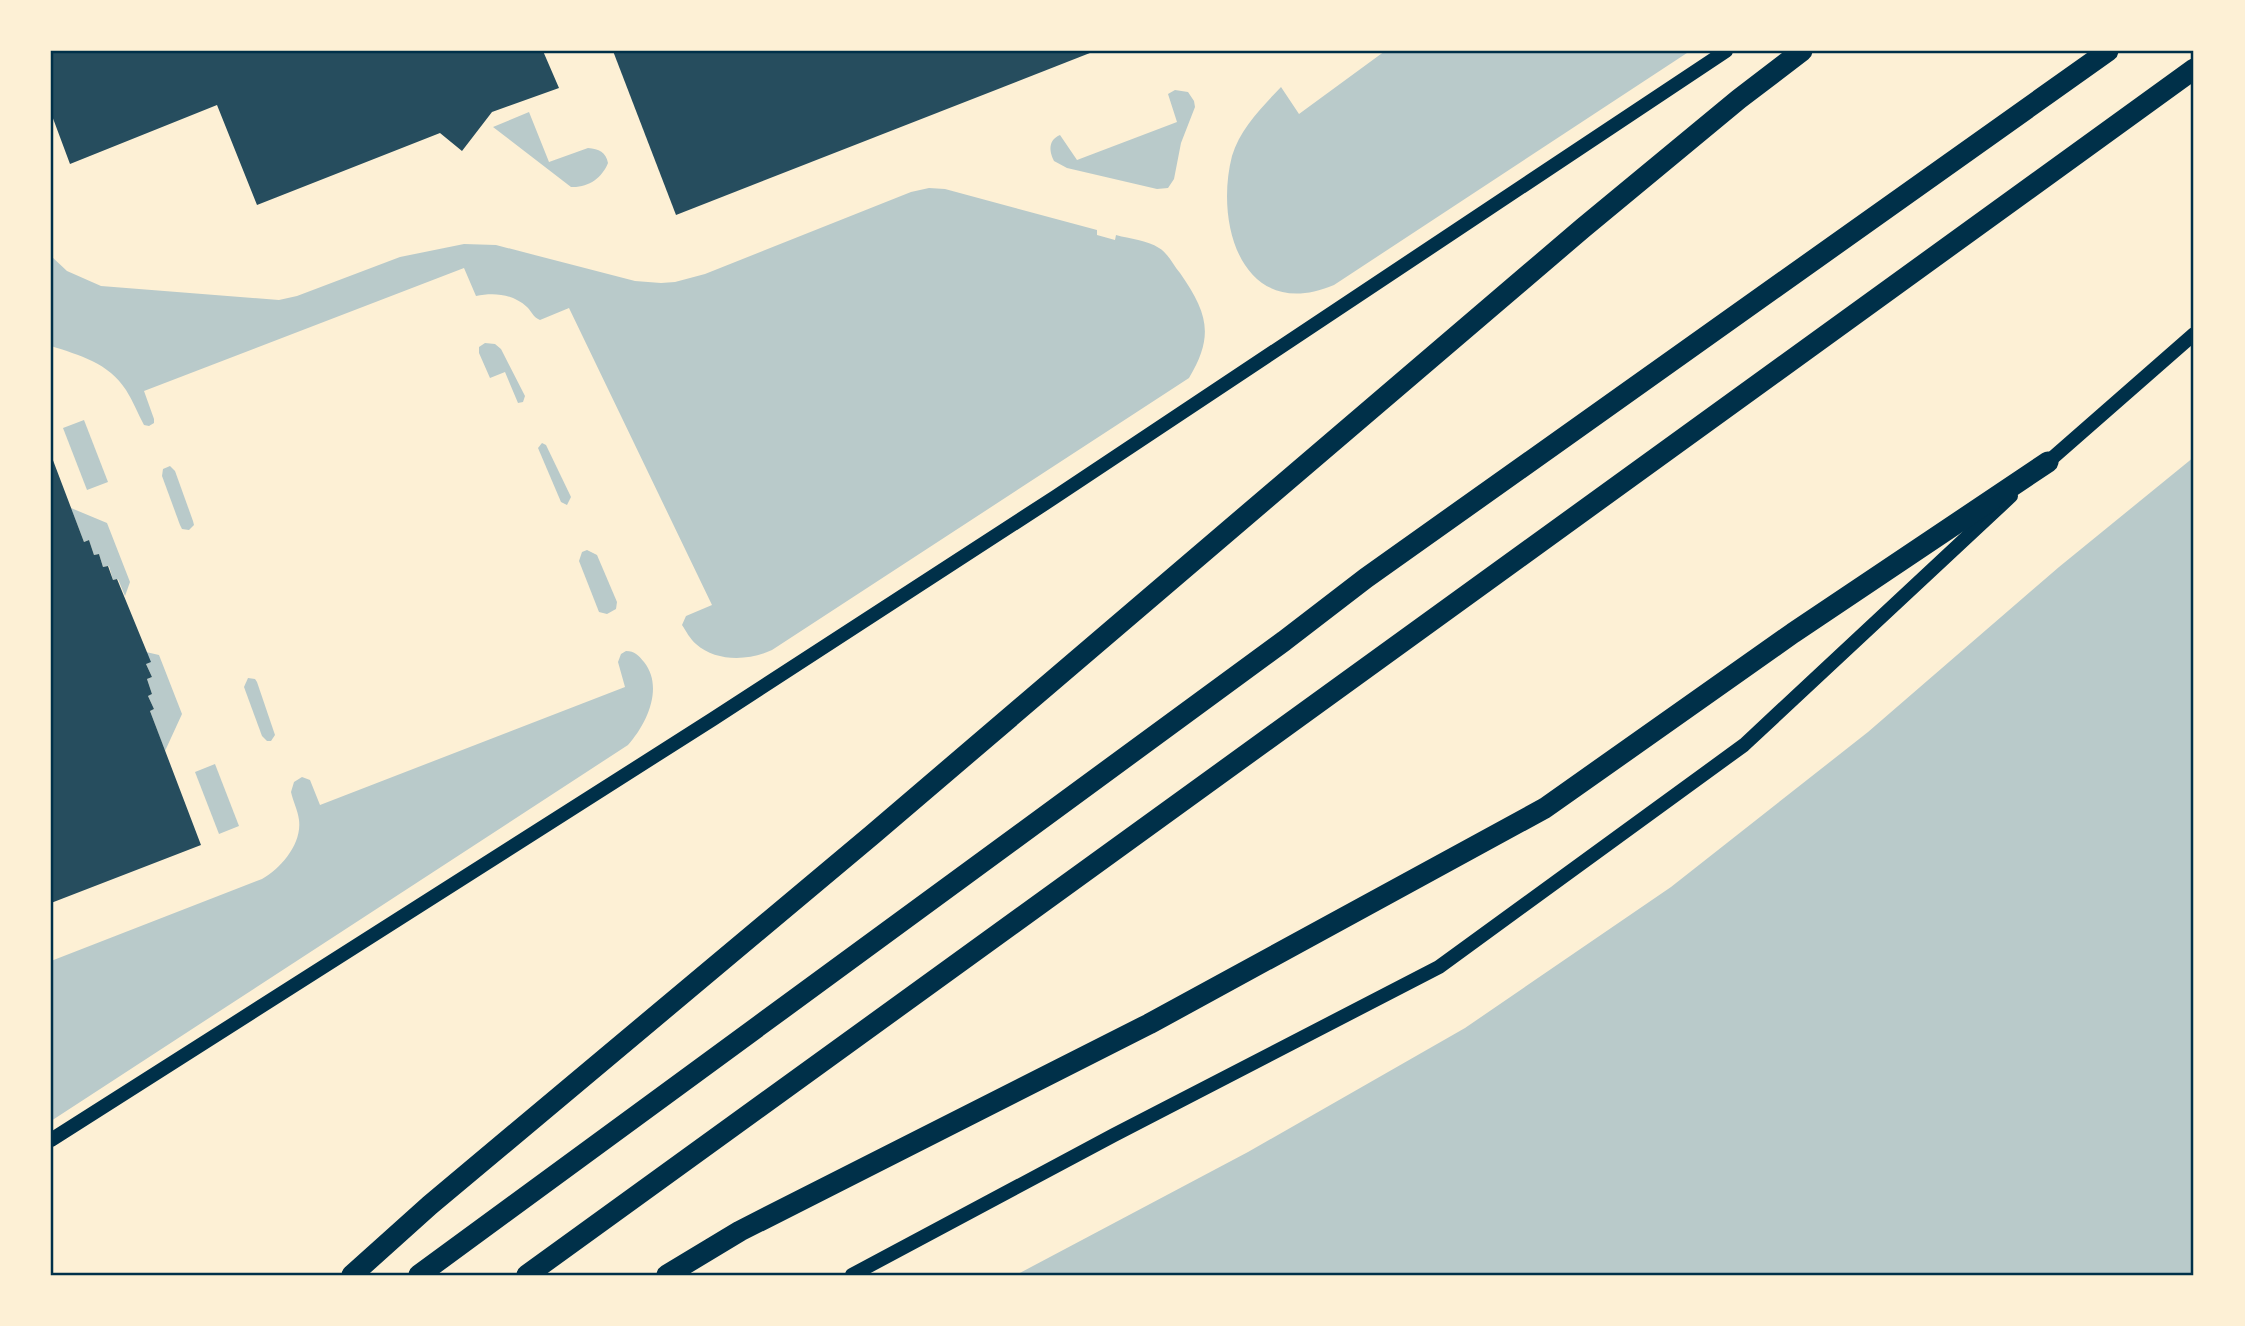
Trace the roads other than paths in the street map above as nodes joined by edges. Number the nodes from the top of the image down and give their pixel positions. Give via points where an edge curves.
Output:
1 (1726, 51) edge
2 (1802, 51) edge
3 (2108, 51) edge
4 (2194, 69) edge
5 (2194, 334) edge
6 (2048, 462) junction
7 (51, 1140) edge
8 (352, 1275) edge
9 (419, 1275) edge
10 (527, 1275) edge
11 (667, 1275) edge
12 (852, 1275) edge

1 - 7 main road via 1021,519
2 - 8 highway via 1573,237
3 - 9 highway via 1366,578
4 - 10 highway
5 - 6 main road
6 - 11 highway via 1793,633 1545,808 1149,1024 740,1231
6 - 12 main road via 1744,745 1440,967

